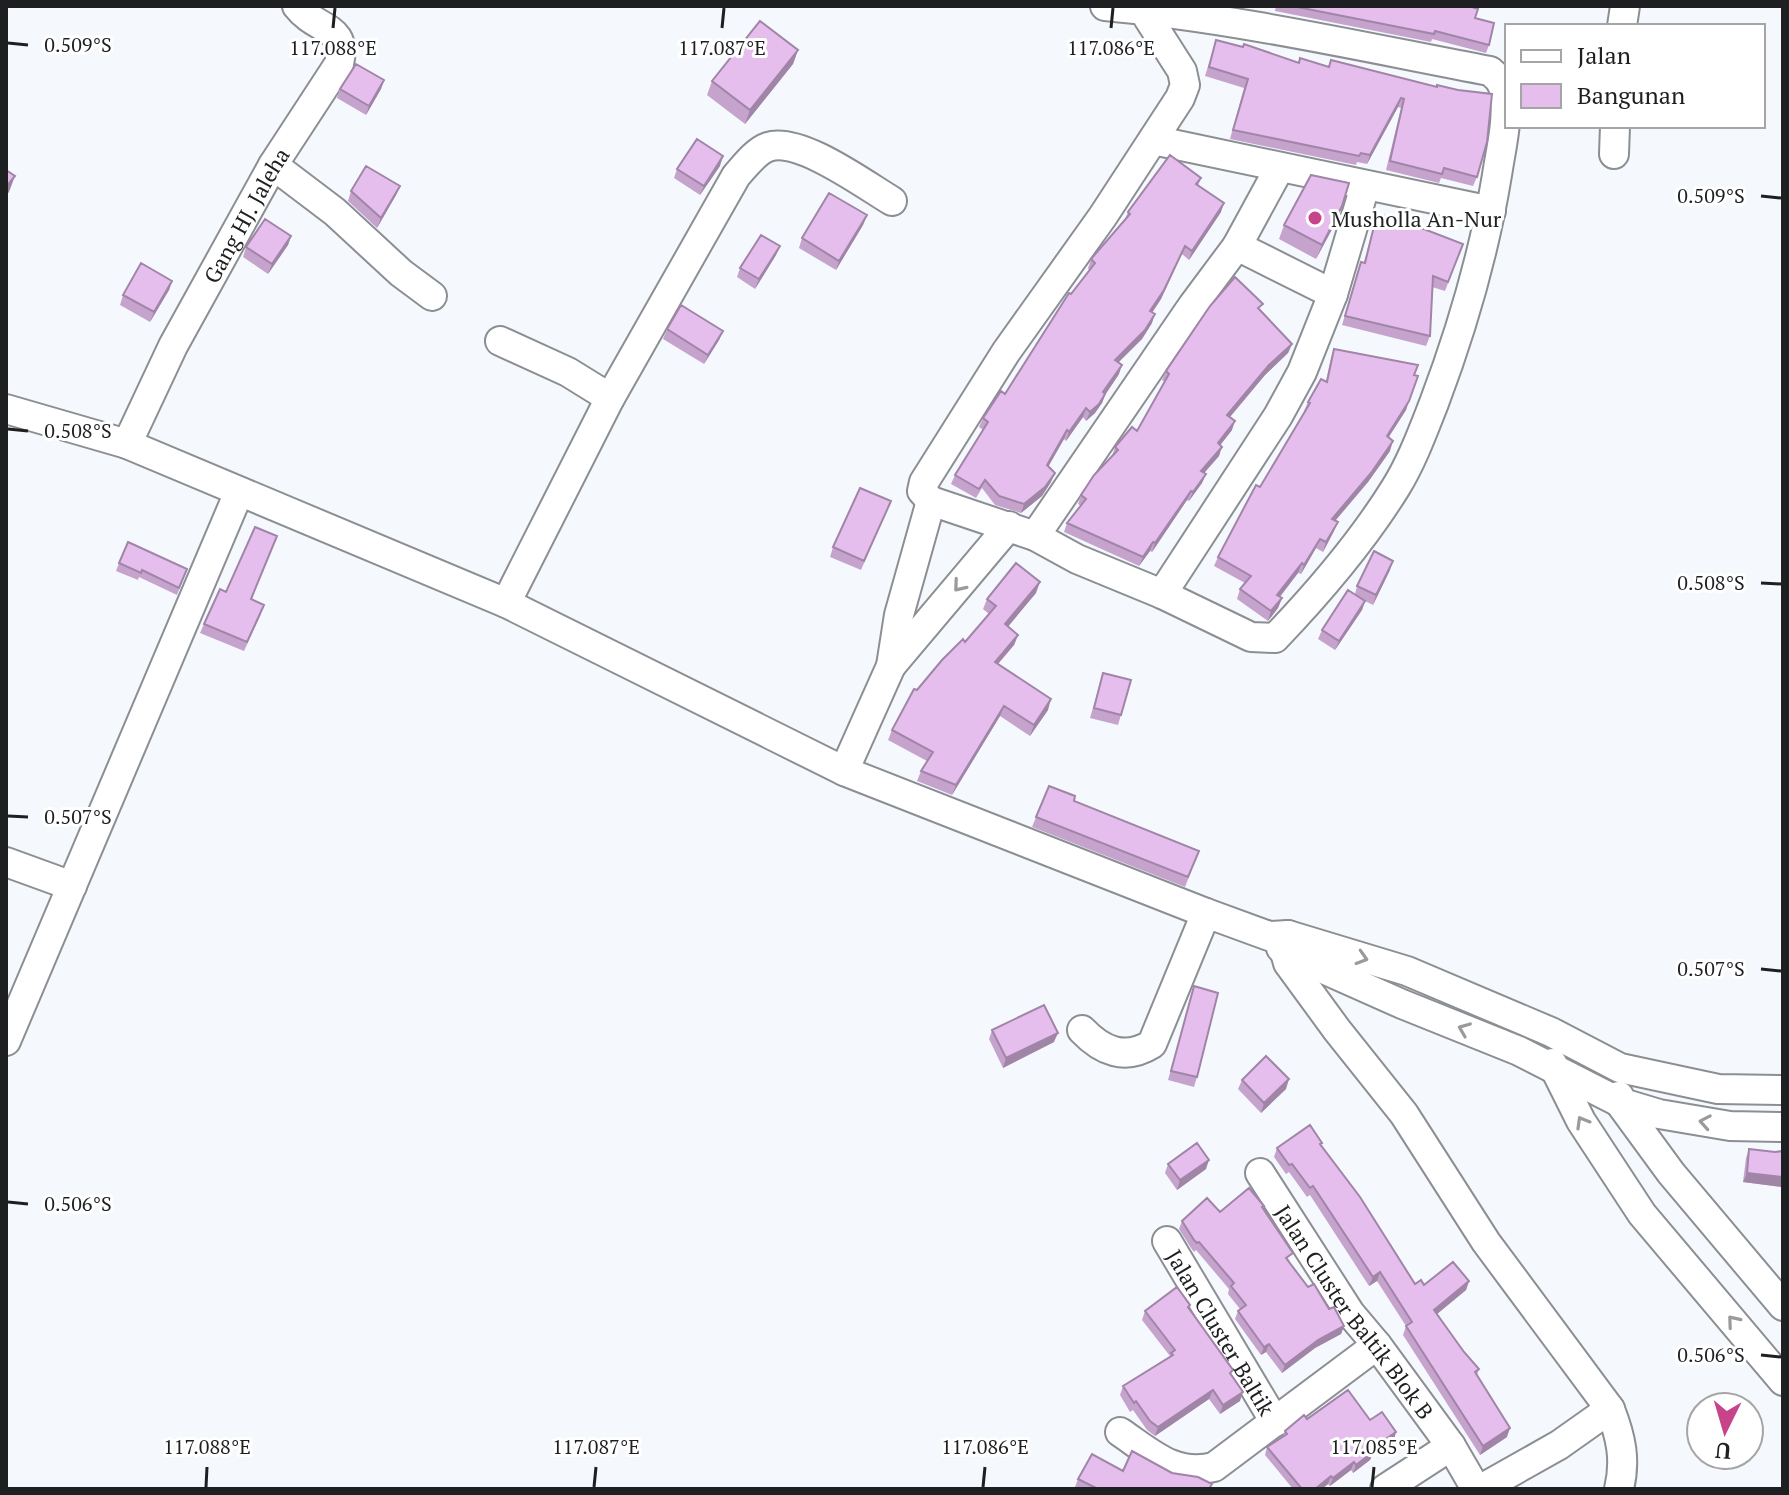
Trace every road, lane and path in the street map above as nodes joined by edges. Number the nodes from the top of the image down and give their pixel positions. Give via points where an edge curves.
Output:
1 (297, 6) edge
2 (1105, 6) edge
3 (1143, 10) junction
4 (1153, 140) junction
5 (273, 165) junction
6 (1280, 167) junction
7 (1365, 186) junction
8 (892, 201) dead end
9 (1491, 211) junction
10 (1237, 246) junction
11 (1333, 294) junction
12 (432, 296) dead end
13 (500, 341) dead end
14 (610, 398) junction
15 (6, 409) edge
16 (127, 444) junction
17 (239, 492) junction
18 (931, 501) junction
19 (1022, 531) junction
20 (1162, 594) junction
21 (506, 603) junction
22 (891, 666) junction
23 (844, 771) junction
24 (6, 862) edge
25 (72, 886) junction
26 (1206, 913) junction
27 (1281, 941) junction
28 (1082, 1030) dead end
29 (1551, 1032) junction
30 (6, 1041) edge
31 (1552, 1067) junction
32 (1620, 1068) junction
33 (1783, 1090) edge
34 (1619, 1102) junction
35 (1783, 1127) edge
36 (1260, 1173) dead end
37 (1167, 1241) dead end
38 (1783, 1306) edge
39 (1377, 1345) junction
40 (1783, 1381) edge
41 (1610, 1409) junction
42 (1275, 1422) junction
43 (1120, 1432) dead end
44 (1451, 1446) junction
45 (1403, 1484) edge
46 (1478, 1489) edge
47 (1619, 1489) edge

1 - 5 street, Gang HJ. Jaleha via 339,38 342,47 339,64
2 - 3 street
3 - 4 street via 1182,71 1185,85
3 - 9 street via 1490,71 1501,81 1505,118
4 - 6 street
4 - 18 street via 1006,352 924,482 922,491
5 - 12 street
5 - 16 street, Gang HJ. Jaleha via 173,346
6 - 7 street
6 - 10 street
7 - 9 street
7 - 11 street
8 - 14 street via 797,149 765,147 736,176
9 - 20 street via 1464,321 1419,441 1398,485 1323,588 1275,638 1264,639
10 - 11 street
10 - 19 street
11 - 20 street via 1278,416
13 - 14 street
14 - 21 street
15 - 16 street
16 - 17 street
17 - 21 street
17 - 25 street
18 - 19 street
18 - 22 street via 899,615
19 - 20 street
19 -> 22 street
21 - 23 street
22 - 23 street
23 - 26 street
24 - 25 street
25 - 30 street
26 - 27 street
26 - 28 street via 1152,1044 1140,1052 1114,1052 1104,1050
27 -> 29 street via 1407,971
31 -> 27 street
27 - 41 street via 1288,963 1404,1114 1486,1242
29 - 31 street
29 - 32 street
31 - 34 street
40 -> 31 street via 1642,1214 1601,1155
32 - 33 street via 1718,1089
32 - 34 street
35 -> 34 street via 1730,1126
34 - 38 street
36 - 39 street, Jalan Cluster Baltik Blok B via 1350,1313
37 - 42 street, Jalan Cluster Baltik
39 - 42 street, Jalan Cluster Baltik
39 - 44 street, Jalan Cluster Baltik Blok B
41 - 46 street via 1527,1465
41 - 47 street via 1623,1454
42 - 43 street, Jalan Cluster Baltik via 1214,1467 1201,1470 1166,1463
44 - 45 street
44 - 46 street, Jalan Cluster Baltik Blok B

